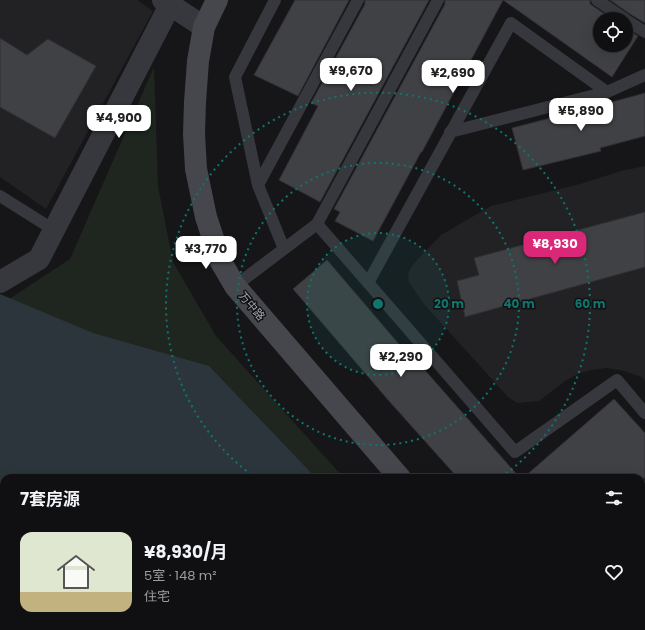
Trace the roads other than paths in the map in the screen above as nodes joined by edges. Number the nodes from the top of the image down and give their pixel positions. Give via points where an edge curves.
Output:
1 (217, 0) edge
2 (276, 0) edge
3 (358, 0) edge
4 (438, 0) edge
5 (597, 0) edge
6 (166, 2) edge
7 (615, 12) edge
8 (633, 24) edge
9 (204, 27) junction
10 (645, 32) edge
11 (645, 75) edge
12 (607, 92) junction
13 (450, 132) junction
14 (258, 185) junction
15 (0, 196) edge
16 (317, 224) junction
17 (54, 230) junction
18 (284, 249) junction
19 (0, 282) edge
20 (368, 283) junction
21 (235, 286) junction
22 (645, 413) edge
23 (396, 474) edge

1 - 9 street, 万中路
2 - 14 lane via 235,77
3 - 14 lane
4 - 16 lane
5 - 7 lane
6 - 9 street
6 - 17 street
8 - 10 lane
9 - 21 street, 万中路 via 194,102 196,169 206,217 221,262
11 - 12 lane
12 - 13 lane
12 - 13 lane via 511,22
13 - 20 lane
14 - 18 lane
15 - 17 lane
16 - 18 lane
16 - 20 lane
17 - 19 street via 39,259
18 - 21 lane
20 - 22 lane via 515,452 617,380
21 - 23 street, 万中路

